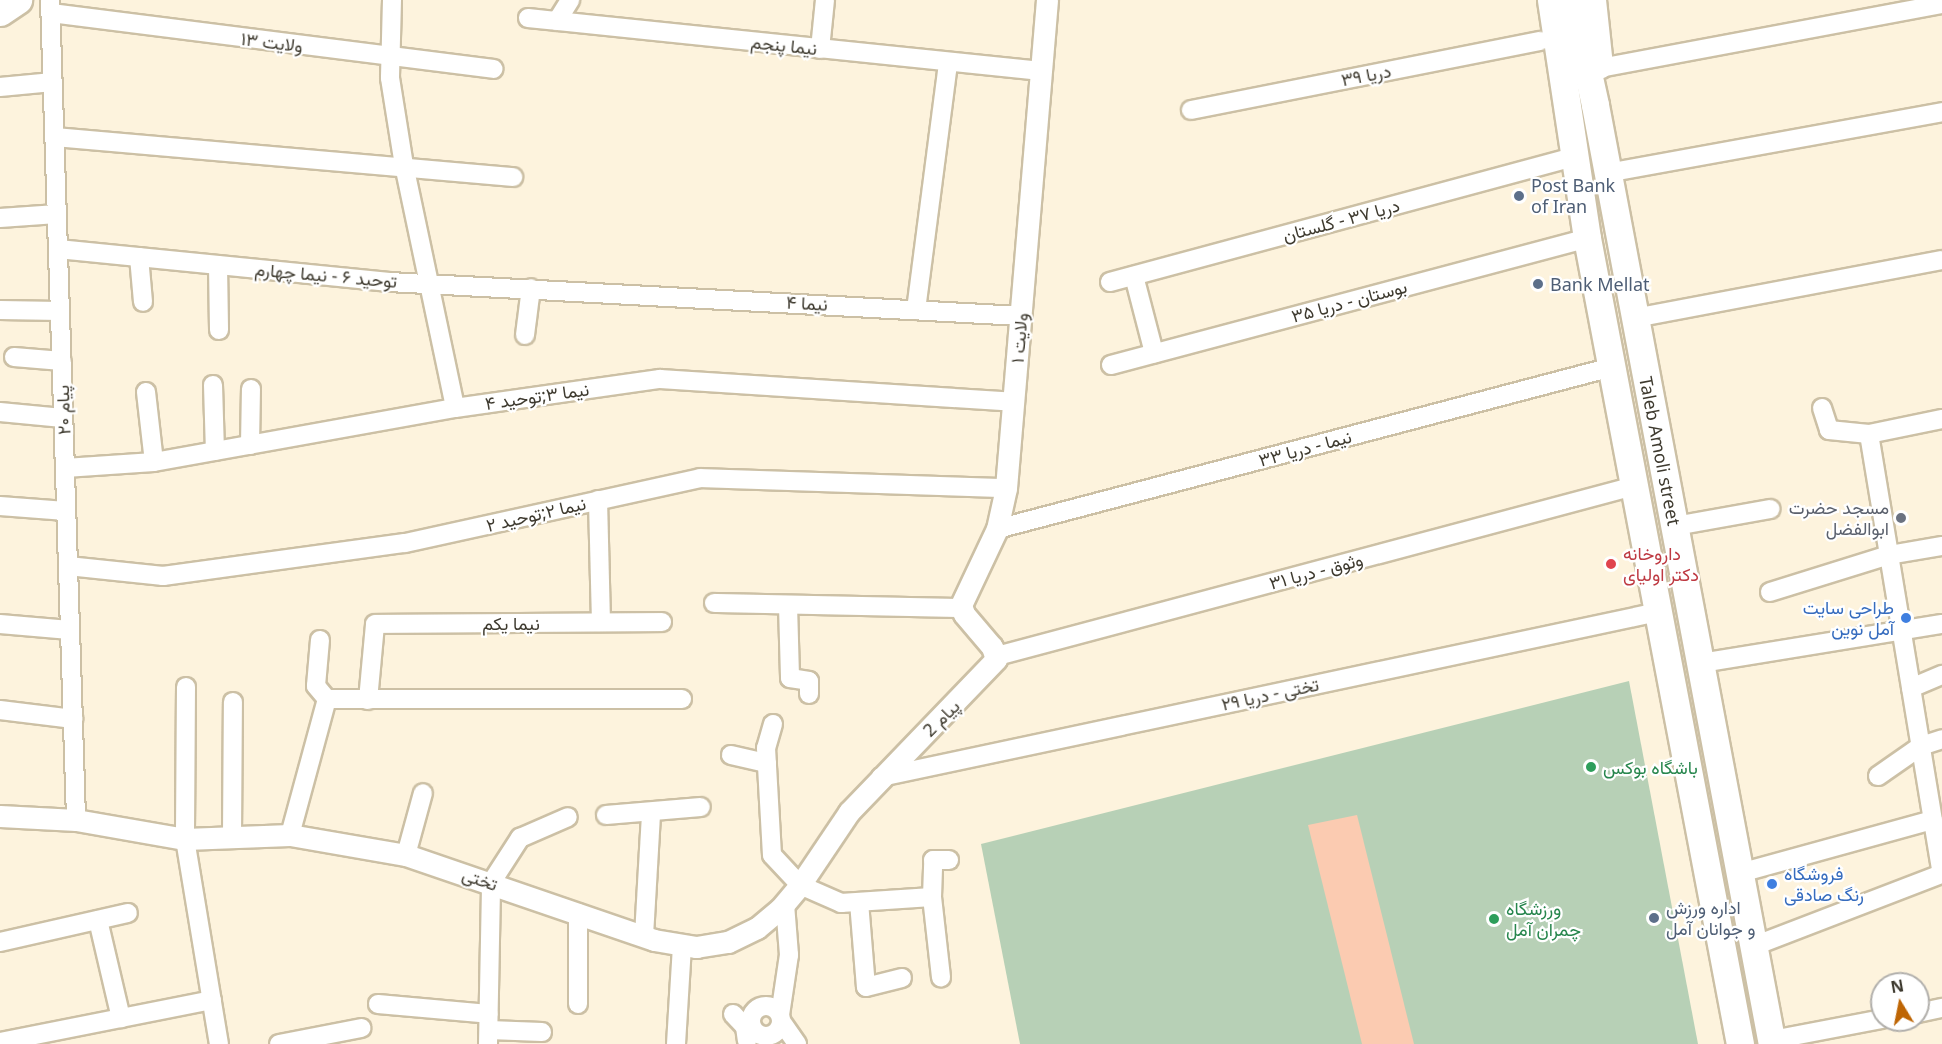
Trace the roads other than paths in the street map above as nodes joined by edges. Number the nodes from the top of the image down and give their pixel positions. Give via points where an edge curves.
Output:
1 (18, 0) edge
2 (392, 0) edge
3 (570, 0) edge
4 (825, 0) edge
5 (1047, 0) edge
6 (1531, 0) edge
7 (1551, 0) edge
8 (1572, 0) edge
9 (1592, 0) edge
10 (1942, 4) edge
11 (50, 7) edge
12 (0, 12) edge
13 (528, 18) dead end
14 (557, 21) junction
15 (1540, 41) junction
16 (820, 49) junction
17 (388, 57) junction
18 (1582, 61) junction
19 (948, 63) junction
20 (493, 69) dead end
21 (1041, 71) junction
22 (53, 82) junction
23 (0, 87) edge
24 (1191, 110) dead end
25 (1942, 112) edge
26 (1568, 114) junction
27 (55, 137) junction
28 (1573, 158) junction
29 (404, 165) junction
30 (1607, 172) junction
31 (513, 177) dead end
32 (57, 214) junction
33 (0, 218) edge
34 (1587, 238) junction
35 (58, 249) junction
36 (139, 257) junction
37 (1942, 260) edge
38 (219, 265) junction
39 (1134, 276) junction
40 (1110, 282) dead end
41 (429, 283) junction
42 (531, 288) junction
43 (594, 291) joint
44 (142, 302) dead end
45 (0, 310) edge
46 (916, 310) junction
47 (60, 311) junction
48 (1021, 316) junction
49 (1635, 318) junction
50 (219, 330) dead end
51 (525, 335) dead end
52 (1154, 353) junction
53 (14, 357) dead end
54 (62, 361) junction
55 (1111, 365) dead end
56 (1612, 367) junction
57 (213, 385) dead end
58 (251, 389) dead end
59 (146, 392) dead end
60 (1013, 402) junction
61 (455, 408) junction
62 (1822, 408) dead end
63 (0, 412) edge
64 (63, 418) junction
65 (1942, 419) edge
66 (1869, 434) junction
67 (250, 445) junction
68 (215, 452) junction
69 (154, 462) junction
70 (65, 468) junction
71 (1634, 486) junction
72 (1006, 488) junction
73 (597, 500) junction
74 (0, 506) edge
75 (1770, 510) dead end
76 (66, 511) junction
77 (1675, 526) junction
78 (997, 529) junction
79 (1942, 546) edge
80 (1889, 555) junction
81 (68, 566) junction
82 (1770, 592) dead end
83 (714, 603) dead end
84 (788, 605) junction
85 (961, 608) junction
86 (1658, 612) junction
87 (601, 622) junction
88 (662, 622) dead end
89 (0, 624) edge
90 (1942, 624) edge
91 (1901, 628) junction
92 (70, 630) junction
93 (320, 640) dead end
94 (997, 656) junction
95 (1701, 663) junction
96 (1942, 675) edge
97 (186, 687) dead end
98 (1911, 688) junction
99 (809, 694) dead end
100 (327, 699) junction
101 (682, 699) dead end
102 (368, 700) junction
103 (233, 702) dead end
104 (0, 710) edge
105 (73, 719) junction
106 (1679, 723) junction
107 (773, 724) dead end
108 (1712, 725) junction
109 (1942, 739) edge
110 (1921, 746) junction
111 (731, 755) dead end
112 (767, 763) junction
113 (1878, 776) dead end
114 (881, 777) junction
115 (423, 793) dead end
116 (1727, 799) junction
117 (701, 807) dead end
118 (1695, 809) junction
119 (651, 813) junction
120 (606, 815) dead end
121 (0, 816) edge
122 (568, 817) dead end
123 (76, 820) junction
124 (1933, 820) junction
125 (232, 835) junction
126 (290, 835) junction
127 (185, 840) junction
128 (406, 855) junction
129 (949, 860) dead end
130 (1740, 873) junction
131 (1942, 874) edge
132 (491, 883) junction
133 (800, 885) junction
134 (932, 897) junction
135 (859, 902) junction
136 (785, 904) junction
137 (128, 913) dead end
138 (578, 914) junction
139 (98, 920) junction
140 (644, 936) junction
141 (0, 942) edge
142 (682, 945) junction
143 (1754, 946) junction
144 (941, 977) dead end
145 (902, 978) dead end
146 (212, 1000) junction
147 (378, 1004) dead end
148 (578, 1004) dead end
149 (120, 1018) junction
150 (780, 1018) junction
151 (1870, 1022) edge
152 (744, 1027) edge
153 (361, 1028) dead end
154 (489, 1029) edge
155 (542, 1032) dead end
156 (0, 1042) edge
157 (1772, 1042) edge
158 (219, 1044) edge
159 (279, 1044) edge
160 (676, 1044) edge
161 (797, 1044) edge
162 (1740, 1044) edge

1 - 12 main road
2 - 17 street
3 - 14 street
4 - 16 street
5 - 21 street, ولایت ۱
6 - 15 main road
7 - 18 main road, Taleb Amoli street
8 - 18 main road, Taleb Amoli street
9 - 18 main road
10 - 18 street
11 - 17 street, ولایت ۱۳
11 - 22 street, پیام ۲۰
13 - 14 street, نیما پنجم
14 - 16 street, نیما پنجم
15 - 24 street, دریا ۳۹
15 - 26 main road
16 - 19 street, نیما پنجم
17 - 20 street, ولایت ۱۳
17 - 29 street
18 - 26 main road, Taleb Amoli street
18 - 30 main road, Taleb Amoli street via 1595,105
19 - 21 street, نیما پنجم
19 - 46 street
21 - 48 street, ولایت ۱
22 - 23 street
22 - 27 street, پیام ۲۰
25 - 30 street
26 - 28 main road, Taleb Amoli street
27 - 29 street
27 - 32 street, پیام ۲۰
28 - 34 main road, Taleb Amoli street
28 - 39 street, دریا ۳۷ - گلستان
29 - 31 street
29 - 41 street
30 - 49 main road, Taleb Amoli street
32 - 33 street
32 - 35 street, پیام ۲۰
34 - 52 street, بوستان - دریا ۳۵
34 - 56 main road, Taleb Amoli street
35 - 36 street, توحید ۶ - نیما چهارم
35 - 47 street, پیام ۲۰
36 - 38 street, توحید ۶ - نیما چهارم
36 - 44 street
37 - 49 street
38 - 41 street, توحید ۶ - نیما چهارم
38 - 50 street
39 - 40 street, دریا ۳۷ - گلستان
39 - 52 street
41 - 42 street, توحید ۶ - نیما چهارم
41 - 61 street
42 - 43 street, توحید ۶ - نیما چهارم
42 - 51 street
43 - 46 street, نیما ۴
45 - 47 street
46 - 48 street, نیما ۴
47 - 54 street, پیام ۲۰
48 - 60 street, ولایت ۱
49 - 77 main road, Taleb Amoli street
52 - 55 street, بوستان - دریا ۳۵
53 - 54 street
54 - 64 street, پیام ۲۰
56 - 71 main road, Taleb Amoli street
56 - 78 street, نیما - دریا ۳۳
57 - 68 street
58 - 67 street
59 - 69 street
60 - 61 street, نیما ۳;توحید ۴ via 660,379
60 - 72 street, ولایت ۱
61 - 67 street, نیما ۳;توحید ۴
62 - 66 street via 1829,429
63 - 64 street
64 - 70 street, پیام ۲۰
65 - 66 street
66 - 80 street
67 - 68 street, نیما ۳;توحید ۴
68 - 69 street, نیما ۳;توحید ۴
69 - 70 street, نیما ۳;توحید ۴
70 - 76 street, پیام ۲۰
71 - 86 main road, Taleb Amoli street
71 - 94 street, وثوق - دریا ۳۱
72 - 73 street, نیما ۲;توحید ۲ via 700,478
72 - 78 street, ولایت ۱
73 - 81 street, نیما ۲;توحید ۲ via 405,543 163,576
73 - 87 street
74 - 76 street
75 - 77 street
76 - 81 street, پیام ۲۰
77 - 95 main road, Taleb Amoli street
78 - 85 street, ولایت ۱
79 - 80 street
80 - 82 street
80 - 91 street
81 - 92 street, پیام ۲۰
83 - 84 street
84 - 85 street
84 - 99 street via 790,678 809,681
85 - 94 street
86 - 106 main road, Taleb Amoli street
86 - 114 street, تختی - دریا ۲۹
87 - 88 street
87 - 102 street, نیما یکم via 375,624
89 - 92 street
90 - 91 street
91 - 95 street
91 - 98 street
92 - 105 street, پیام ۲۰
93 - 100 street via 316,686
94 - 114 street, پیام 2 via 989,670
95 - 108 main road, Taleb Amoli street
96 - 98 street
97 - 127 street
98 - 110 street
100 - 102 street
100 - 126 street
101 - 102 street
103 - 125 street
104 - 105 street
105 - 123 street, پیام ۲۰
106 - 108 main road via 1685,734 1698,742 1705,741
106 - 118 main road, Taleb Amoli street
107 - 112 street
108 - 116 main road, Taleb Amoli street
109 - 110 street
110 - 113 street
110 - 124 street
111 - 112 street
112 - 133 street via 772,855
114 - 133 street, تختی via 836,829
115 - 128 street
116 - 118 main road via 1712,787 1701,794
116 - 130 main road, Taleb Amoli street
117 - 119 street
118 - 162 main road, Taleb Amoli street
119 - 120 street
119 - 140 street
121 - 123 street, تختی
122 - 132 street via 520,838
123 - 127 street, تختی
124 - 130 street
124 - 131 street
125 - 126 street, تختی
125 - 127 street, تختی
126 - 128 street, تختی
127 - 146 street
128 - 132 street, تختی
129 - 134 street via 933,860
130 - 143 main road, Taleb Amoli street
131 - 143 street
132 - 138 street, تختی
132 - 154 street
133 - 135 street via 841,903
133 - 136 street, تختی
134 - 135 street
134 - 144 street
135 - 145 street via 866,987
136 - 142 street, تختی via 744,936 696,947
136 - 150 street via 789,955
137 - 139 street
138 - 140 street, تختی
138 - 148 street
139 - 141 street
139 - 149 street
140 - 142 street, تختی
142 - 160 street
143 - 157 main road, Taleb Amoli street
146 - 149 street
146 - 158 street
147 - 154 street
149 - 156 street
150 - 152 street via 780,1029 770,1036
150 - 161 street
151 - 157 street
153 - 159 street
154 - 155 street

